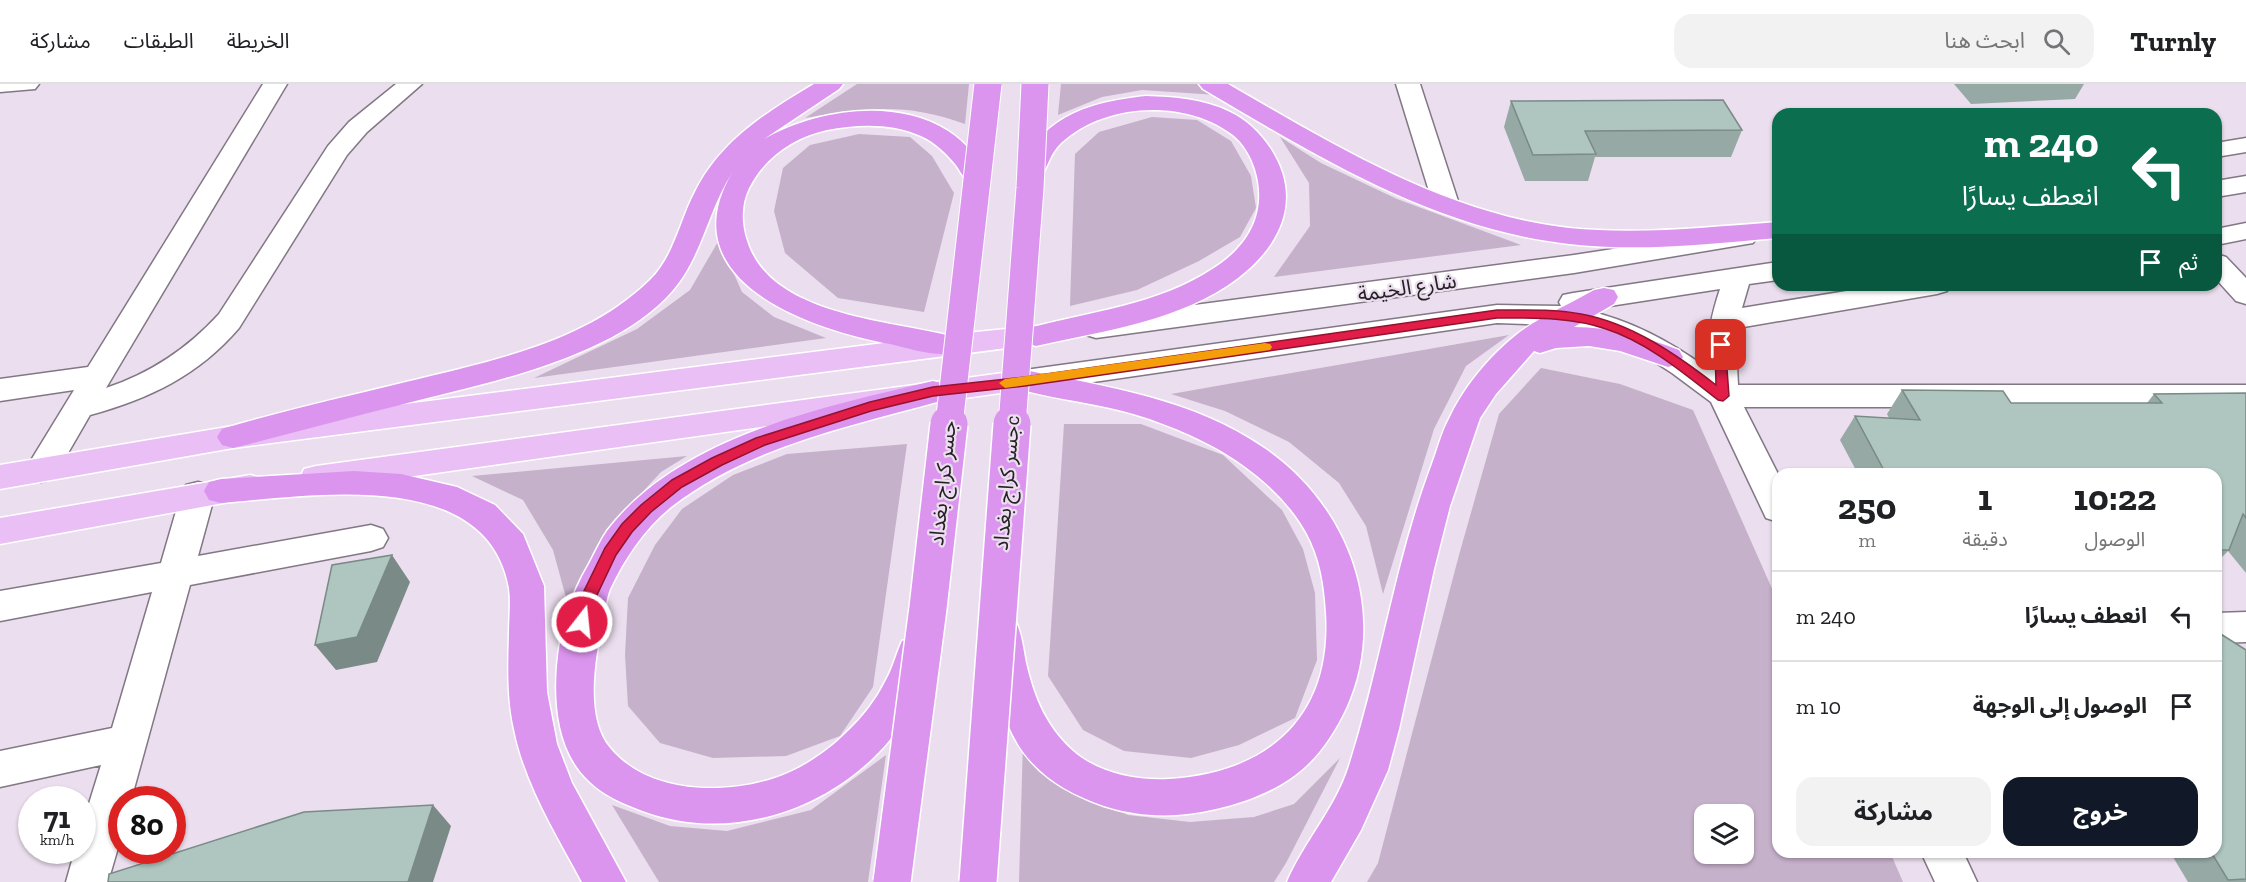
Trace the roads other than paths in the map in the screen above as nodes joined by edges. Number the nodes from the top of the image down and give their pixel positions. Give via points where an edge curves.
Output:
1 (27, 84) edge
2 (275, 84) edge
3 (410, 84) edge
4 (831, 84) edge
5 (988, 84) edge
6 (1035, 84) edge
7 (1210, 84) edge
8 (1408, 84) edge
9 (0, 85) edge
10 (2246, 145) edge
11 (2222, 149) edge
12 (1030, 173) junction
13 (976, 174) junction
14 (2246, 184) edge
15 (2222, 188) edge
16 (1446, 204) junction
17 (1772, 230) edge
18 (1772, 231) edge
19 (2246, 231) edge
20 (2222, 236) edge
21 (2222, 269) edge
22 (1772, 272) edge
23 (1737, 278) junction
24 (1902, 291) edge
25 (2246, 295) edge
26 (1604, 297) junction
27 (1497, 314) junction
28 (1569, 317) junction
29 (1724, 321) junction
30 (1036, 336) junction
31 (946, 345) junction
32 (1668, 357) junction
33 (1506, 361) junction
34 (97, 376) junction
35 (1025, 381) junction
36 (0, 390) edge
37 (933, 392) junction
38 (1723, 396) junction
39 (2246, 396) edge
40 (77, 408) junction
41 (232, 437) junction
42 (41, 470) junction
43 (0, 477) edge
44 (209, 493) junction
45 (1772, 497) edge
46 (0, 531) edge
47 (371, 538) dead end
48 (175, 573) junction
49 (998, 604) junction
50 (0, 606) edge
51 (928, 608) junction
52 (2246, 627) edge
53 (2222, 628) edge
54 (126, 742) junction
55 (0, 769) edge
56 (1945, 858) edge
57 (87, 882) edge
58 (605, 882) edge
59 (892, 882) edge
60 (978, 882) edge
61 (1308, 882) edge
62 (1956, 882) edge

1 - 9 street
2 - 34 street
3 - 40 street via 358,127 337,151 215,339 195,357 160,378 110,400
4 - 41 highway via 769,123 731,155 708,190 676,266 640,306 612,325 492,369
5 - 13 highway, جسر كراج بغداد, bridge
6 - 12 highway, جسر كراج بغدادc, bridge
7 - 16 highway via 1351,162
8 - 16 street
10 - 11 street
12 - 30 highway via 1052,138 1074,122 1099,112 1144,103 1167,104 1192,107 1243,131 1254,143 1275,189 1271,221 1253,250 1209,285 1125,316
12 - 49 highway, جسر كراج بغدادc, bridge
13 - 31 highway via 965,158 932,132 885,119 842,120 819,124 783,139 755,159 732,199 733,242 750,271 778,296 800,308 869,331
13 - 51 highway, جسر كراج بغداد, bridge
14 - 15 street
16 - 17 highway via 1514,226 1568,236 1690,236
18 - 30 street, شارع الخيمة via 1574,264
19 - 20 street
21 - 25 street
22 - 23 street
23 - 26 street
23 - 29 street
24 - 29 street
26 - 27 street
26 - 28 highway
27 - 28 street
27 - 35 street
28 - 32 street via 1612,326
28 - 33 highway via 1527,341
29 - 38 street
30 - 31 main road
31 - 41 main road
32 - 33 highway via 1634,345 1560,336
32 - 38 street
33 - 61 highway via 1465,417 1433,506 1368,770 1347,817
34 - 36 street
34 - 40 street
35 - 37 main road
35 - 49 highway, bridge via 1140,404 1186,419 1245,451 1275,473 1318,520 1333,551 1345,628 1336,683 1327,709 1313,732 1290,756 1264,774 1230,789 1161,799 1089,782 1059,766 1037,741 1021,713
37 - 44 main road
37 - 51 highway, bridge via 760,441 677,483 646,509 610,552 582,622 575,677 581,735 595,759 612,776 661,800 717,807 752,804 788,794 851,754 873,731 901,690
38 - 39 street
38 - 45 street
40 - 42 street
41 - 42 main road
42 - 43 main road
44 - 46 main road
44 - 48 street
44 - 58 highway via 344,484 432,490 465,502 506,534 526,585 529,707 537,745 548,776
47 - 48 street
48 - 50 street
48 - 54 street
49 - 60 highway, جسر كراج بغدادc, bridge
51 - 59 highway, جسر كراج بغداد, bridge
52 - 53 street
54 - 55 street
54 - 57 street
56 - 62 street

